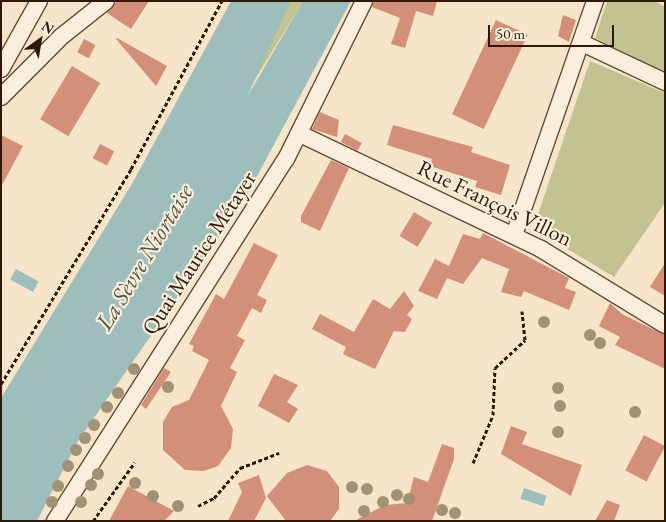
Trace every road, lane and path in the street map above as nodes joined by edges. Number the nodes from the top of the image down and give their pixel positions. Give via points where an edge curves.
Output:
1 (39, 1) edge
2 (106, 1) edge
3 (222, 1) edge
4 (364, 1) edge
5 (595, 1) edge
6 (582, 43) junction
7 (1, 69) edge
8 (665, 82) edge
9 (1, 97) edge
10 (300, 134) junction
11 (514, 234) junction
12 (522, 311) dead end
13 (665, 325) edge
14 (1, 384) edge
15 (279, 453) dead end
16 (135, 462) dead end
17 (473, 463) dead end
18 (198, 506) dead end
19 (55, 521) edge
20 (93, 521) edge

1 - 7 street
2 - 9 street via 62,36
3 - 14 path via 131,168
4 - 10 street, Quai Maurice Métayer
5 - 6 street
6 - 8 street
6 - 11 street
10 - 11 street, Rue François Villon
10 - 19 street, Quai Maurice Métayer
11 - 13 street, Rue François Villon
12 - 17 path via 524,340 495,368 492,414
15 - 18 path via 240,468 214,498
16 - 20 path

